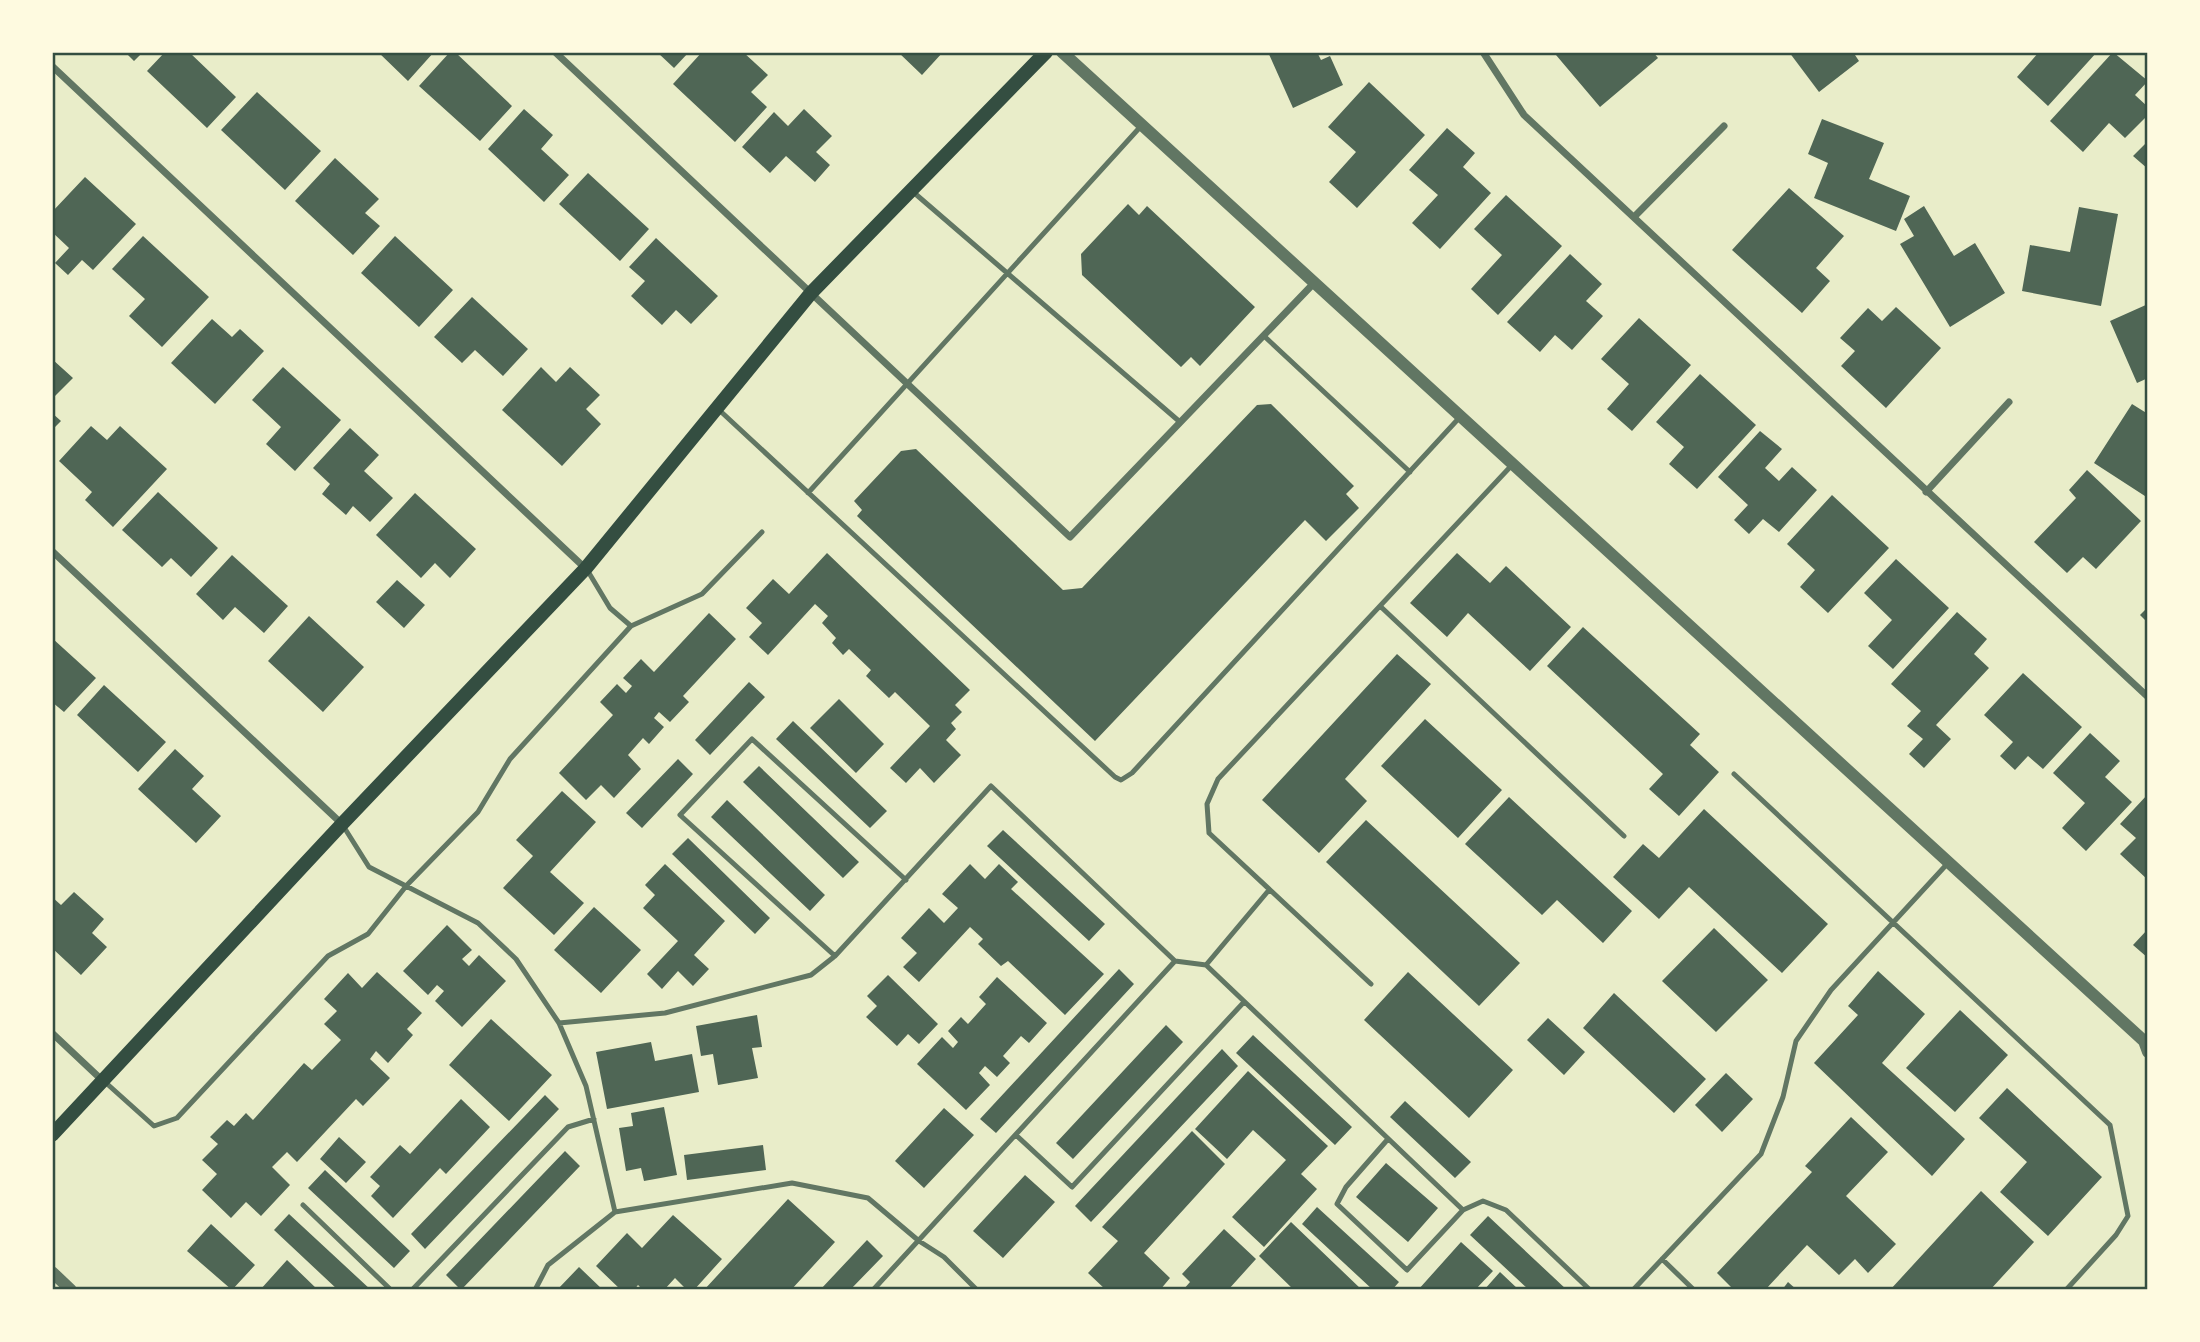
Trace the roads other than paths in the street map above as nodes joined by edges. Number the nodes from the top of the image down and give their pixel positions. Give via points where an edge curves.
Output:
1 (555, 52) edge
2 (1046, 52) edge
3 (1062, 52) edge
4 (1483, 52) edge
5 (52, 66) edge
6 (1142, 125) junction
7 (1724, 127) dead end
8 (911, 191) junction
9 (1635, 216) junction
10 (1008, 273) junction
11 (1315, 282) junction
12 (811, 293) junction
13 (1264, 336) junction
14 (908, 384) junction
15 (2009, 402) dead end
16 (717, 408) junction
17 (1461, 416) junction
18 (1180, 422) junction
19 (1514, 464) junction
20 (1410, 472) junction
21 (1926, 492) junction
22 (808, 493) junction
23 (762, 531) dead end
24 (52, 551) edge
25 (586, 568) junction
26 (1380, 606) junction
27 (631, 626) junction
28 (2147, 697) edge
29 (1734, 774) dead end
30 (342, 824) junction
31 (1624, 836) dead end
32 (1948, 863) junction
33 (906, 880) junction
34 (407, 885) junction
35 (1269, 890) junction
36 (1891, 923) junction
37 (835, 956) junction
38 (1175, 961) junction
39 (1206, 965) junction
40 (1371, 984) dead end
41 (1244, 1002) junction
42 (559, 1023) junction
43 (52, 1033) edge
44 (2147, 1052) edge
45 (105, 1082) junction
46 (594, 1119) junction
47 (52, 1135) edge
48 (1016, 1135) junction
49 (1388, 1139) junction
50 (303, 1205) dead end
51 (1463, 1210) junction
52 (615, 1212) junction
53 (919, 1241) junction
54 (1662, 1259) junction
55 (52, 1272) edge
56 (976, 1289) edge
57 (71, 1290) edge
58 (391, 1290) edge
59 (412, 1290) edge
60 (536, 1290) edge
61 (873, 1290) edge
62 (1590, 1290) edge
63 (1633, 1290) edge
64 (1695, 1290) edge
65 (2066, 1290) edge

1 - 12 street
2 - 8 main road
3 - 6 street
4 - 9 street via 1524,115
5 - 25 street
6 - 10 lane
6 - 11 street
7 - 9 street
8 - 10 lane
8 - 12 main road
9 - 21 street
10 - 14 lane
10 - 18 lane
11 - 13 street
11 - 17 street
12 - 14 street
12 - 16 main road
13 - 18 street
13 - 20 lane
14 - 18 street via 1070,537
14 - 22 lane
15 - 21 street
16 - 22 lane
16 - 25 main road
17 - 19 street
17 - 20 lane
19 - 26 lane
19 - 32 street
20 - 22 lane via 1121,780
21 - 28 street
23 - 27 lane via 702,594
24 - 30 street
25 - 27 lane via 610,608
25 - 30 main road
26 - 31 lane
26 - 35 lane via 1218,779 1207,804 1209,833
27 - 34 lane via 510,759 478,813
29 - 36 lane
30 - 34 lane via 369,867
30 - 45 main road
32 - 36 lane
32 - 44 street via 2144,1041
33 - 37 lane
33 - 37 lane via 752,739 680,815
33 - 38 lane via 991,786
34 - 42 lane via 478,923 516,959
34 - 45 lane via 369,934 328,956 177,1118 154,1126
35 - 39 lane
35 - 40 lane
36 - 54 lane via 1831,990 1796,1041 1783,1097 1761,1154
36 - 65 lane via 2110,1125 2128,1216
37 - 42 lane via 811,975 666,1013
38 - 39 lane
38 - 48 lane
39 - 41 lane
41 - 48 lane via 1072,1187
41 - 49 lane
42 - 46 lane via 586,1086
43 - 45 street
45 - 47 main road
46 - 52 lane
46 - 59 lane via 568,1127
48 - 53 lane
49 - 51 lane
49 - 51 lane via 1337,1204 1407,1270
50 - 58 lane
51 - 62 lane via 1483,1201 1506,1210
52 - 53 lane via 792,1183 868,1198
52 - 60 lane via 548,1265
53 - 56 lane via 944,1257
53 - 61 lane
54 - 63 lane
54 - 64 lane
55 - 57 street

